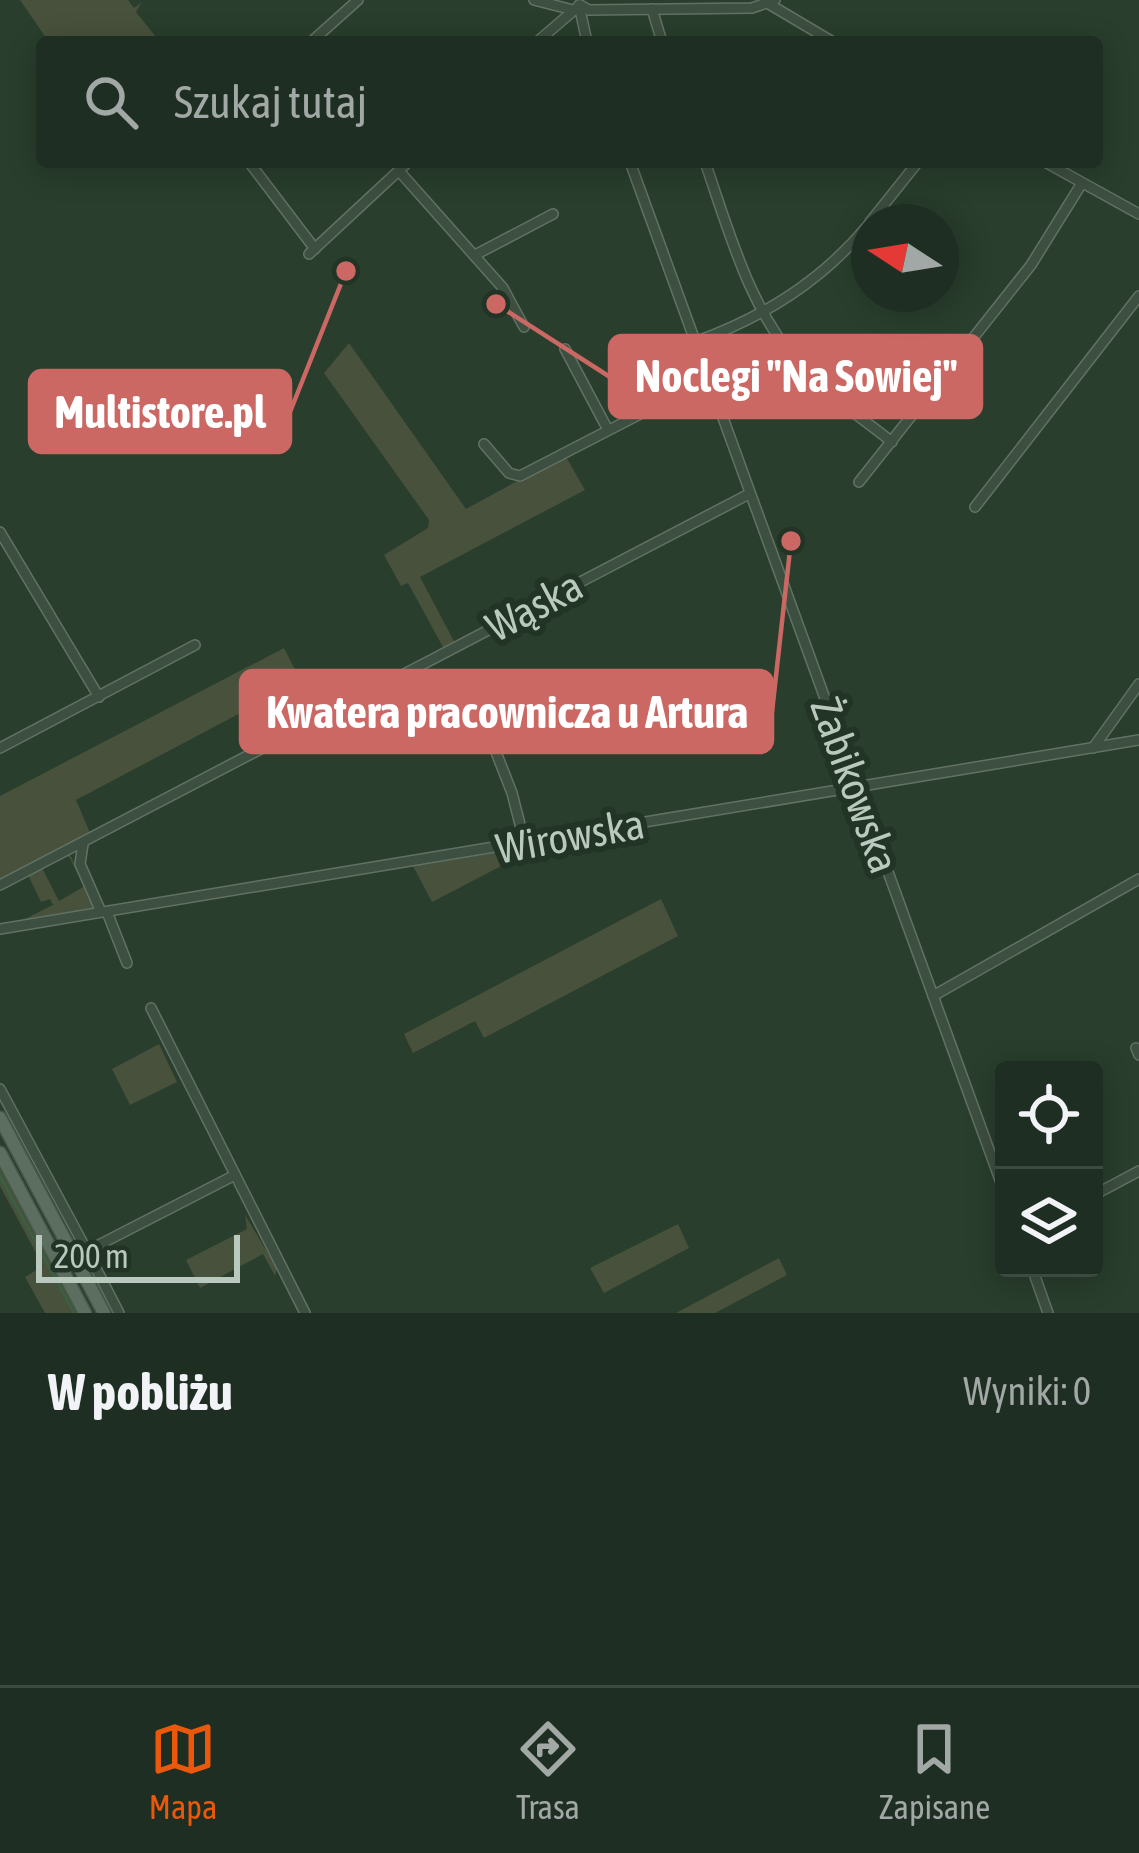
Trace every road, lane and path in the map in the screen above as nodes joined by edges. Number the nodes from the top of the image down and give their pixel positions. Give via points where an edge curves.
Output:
1 (358, 0) edge
2 (534, 0) edge
3 (772, 2) edge
4 (577, 5) edge
5 (657, 6) edge
6 (318, 36) edge
7 (543, 36) edge
8 (585, 36) edge
9 (661, 36) edge
10 (824, 36) edge
11 (253, 168) edge
12 (402, 168) edge
13 (406, 168) edge
14 (632, 168) edge
15 (706, 168) edge
16 (913, 168) edge
17 (1056, 168) edge
18 (1082, 183) junction
19 (885, 204) edge
20 (554, 214) dead end
21 (1139, 214) edge
22 (851, 243) edge
23 (475, 255) junction
24 (1139, 296) edge
25 (764, 313) junction
26 (524, 327) dead end
27 (695, 342) junction
28 (565, 349) dead end
29 (707, 379) junction
30 (608, 430) junction
31 (892, 442) junction
32 (484, 444) dead end
33 (859, 482) dead end
34 (748, 494) junction
35 (975, 507) dead end
36 (0, 532) edge
37 (195, 646) dead end
38 (1139, 684) edge
39 (474, 696) dead end
40 (99, 697) junction
41 (1139, 740) edge
42 (0, 748) edge
43 (1094, 748) junction
44 (856, 789) junction
45 (83, 844) junction
46 (525, 844) junction
47 (1139, 879) edge
48 (0, 885) edge
49 (104, 912) junction
50 (0, 929) edge
51 (127, 963) dead end
52 (933, 996) junction
53 (151, 1008) dead end
54 (0, 1089) edge
55 (0, 1118) edge
56 (0, 1153) edge
57 (996, 1169) edge
58 (1139, 1171) edge
59 (232, 1176) junction
60 (1103, 1190) edge
61 (86, 1251) junction
62 (1035, 1277) edge
63 (85, 1313) edge
64 (104, 1313) edge
65 (119, 1313) edge
66 (305, 1313) edge
67 (1048, 1313) edge

1 - 6 street
2 - 4 street
3 - 5 street
3 - 10 street
4 - 5 street
4 - 7 street
4 - 8 street
5 - 9 street
11 - 12 street via 312,252
13 - 23 street
14 - 27 street, Żabikowska
15 - 25 street
16 - 19 street
17 - 18 street
18 - 21 street
18 - 31 street via 1031,265
20 - 23 street
22 - 25 street
23 - 26 street
24 - 35 street
25 - 27 street
25 - 31 street via 807,372
27 - 29 street, Żabikowska
28 - 30 street
29 - 30 street
29 - 34 street, Żabikowska
30 - 32 street via 516,476
31 - 33 street
34 - 44 street, Żabikowska
34 - 45 street, Wąska
36 - 40 street
37 - 40 street
38 - 43 street
39 - 46 street
40 - 42 street
41 - 43 street, Wirowska
43 - 44 street, Wirowska
44 - 46 street, Wirowska
44 - 52 street, Żabikowska
45 - 48 street, Wąska
45 - 49 street via 80,864
46 - 49 street, Wirowska
47 - 52 street
49 - 50 street, Wirowska
49 - 51 street
52 - 57 street, Żabikowska
53 - 59 street
54 - 61 street
55 - 64 main road
56 - 63 main road
58 - 60 street
59 - 61 street
59 - 66 street
61 - 65 street
62 - 67 street

